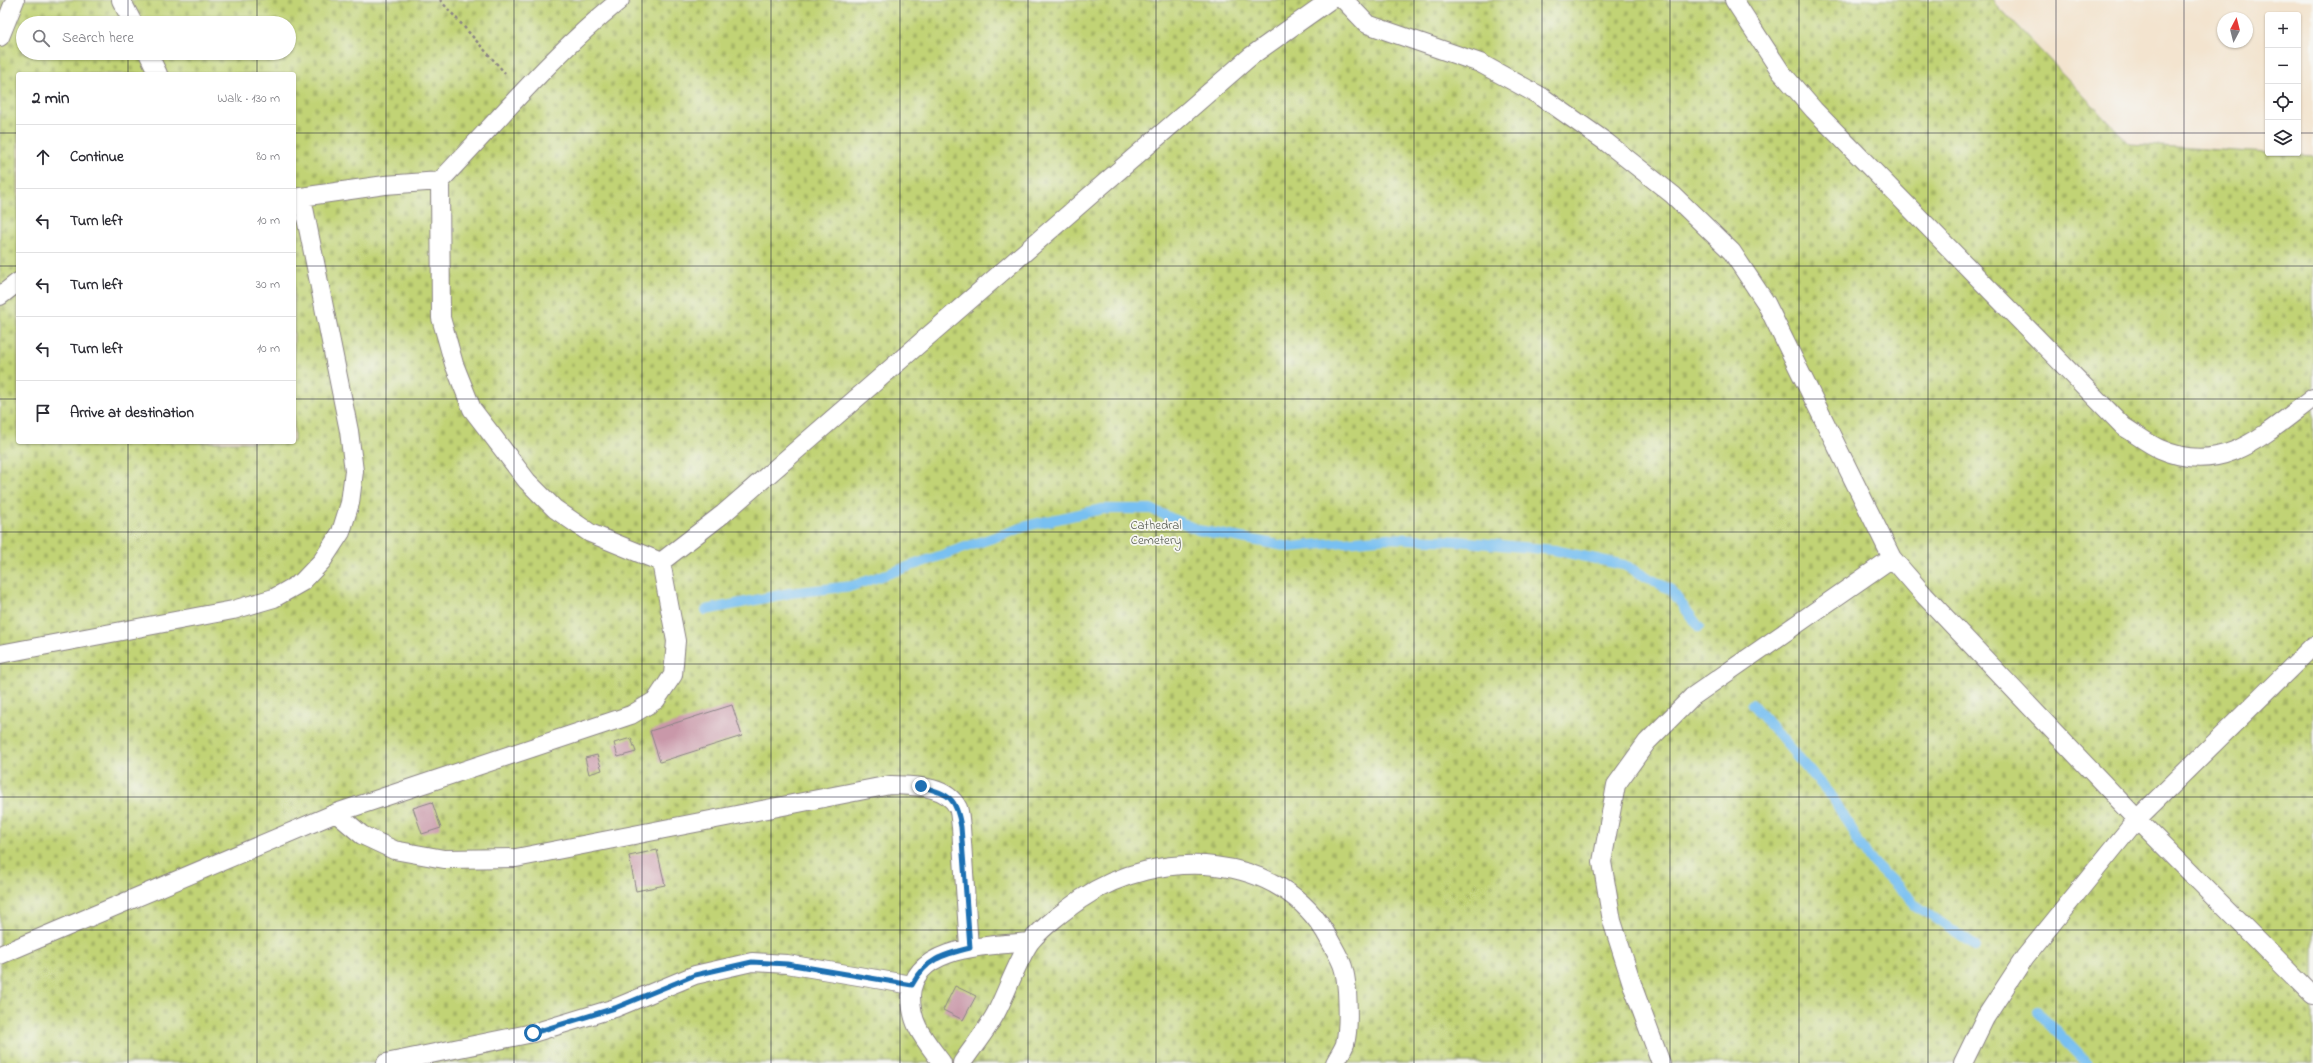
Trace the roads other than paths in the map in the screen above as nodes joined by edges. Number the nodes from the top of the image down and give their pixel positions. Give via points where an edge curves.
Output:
1 (15, 0) edge
2 (121, 0) edge
3 (620, 0) edge
4 (1330, 0) edge
5 (1344, 0) edge
6 (1734, 0) edge
7 (129, 16) edge
8 (0, 37) edge
9 (151, 60) edge
10 (157, 72) edge
11 (440, 181) junction
12 (298, 198) edge
13 (16, 284) edge
14 (0, 296) edge
15 (2313, 398) edge
16 (1892, 558) junction
17 (661, 562) junction
18 (2313, 646) edge
19 (3, 651) edge
20 (336, 812) junction
21 (2137, 819) junction
22 (1030, 942) junction
23 (970, 948) junction
24 (0, 955) edge
25 (912, 985) junction
26 (2313, 996) edge
27 (386, 1063) edge
28 (942, 1063) edge
29 (962, 1063) edge
30 (1335, 1063) edge
31 (1661, 1063) edge
32 (1964, 1063) edge

1 - 8 lane
2 - 7 lane
3 - 11 lane via 521,92
4 - 17 lane via 1251,56 723,514
5 - 16 lane via 1368,24 1480,63 1542,97 1606,142 1673,195 1732,252 1766,303
6 - 15 lane via 1782,72 1814,110 2124,427 2167,451 2189,458 2216,458 2247,447
9 - 10 lane
11 - 12 lane via 385,185
11 - 17 lane via 441,318 454,364 472,409 526,482 555,509 590,533
12 - 19 lane via 349,431 353,463 350,503 340,532 322,561 302,582 274,598 234,610
13 - 14 lane
16 - 21 lane
16 - 31 lane via 1692,697 1647,742 1616,785 1602,862 1612,921
17 - 20 lane via 676,641 672,675 656,700 631,715
18 - 21 lane
20 - 23 lane via 362,835 394,850 444,859 516,858 890,785 921,786 945,794 958,808
20 - 24 lane
21 - 26 lane
21 - 32 lane via 2025,957 1985,1018
22 - 23 lane
22 - 29 lane via 998,1011
22 - 30 lane via 1050,922 1082,898 1123,877 1168,866 1213,864 1256,875 1296,896 1323,926 1345,968 1348,1006 1345,1044
23 - 25 lane via 942,956 920,970
25 - 27 lane via 787,964 752,962 695,975 615,1008 533,1033
25 - 28 lane via 911,1008 917,1028

